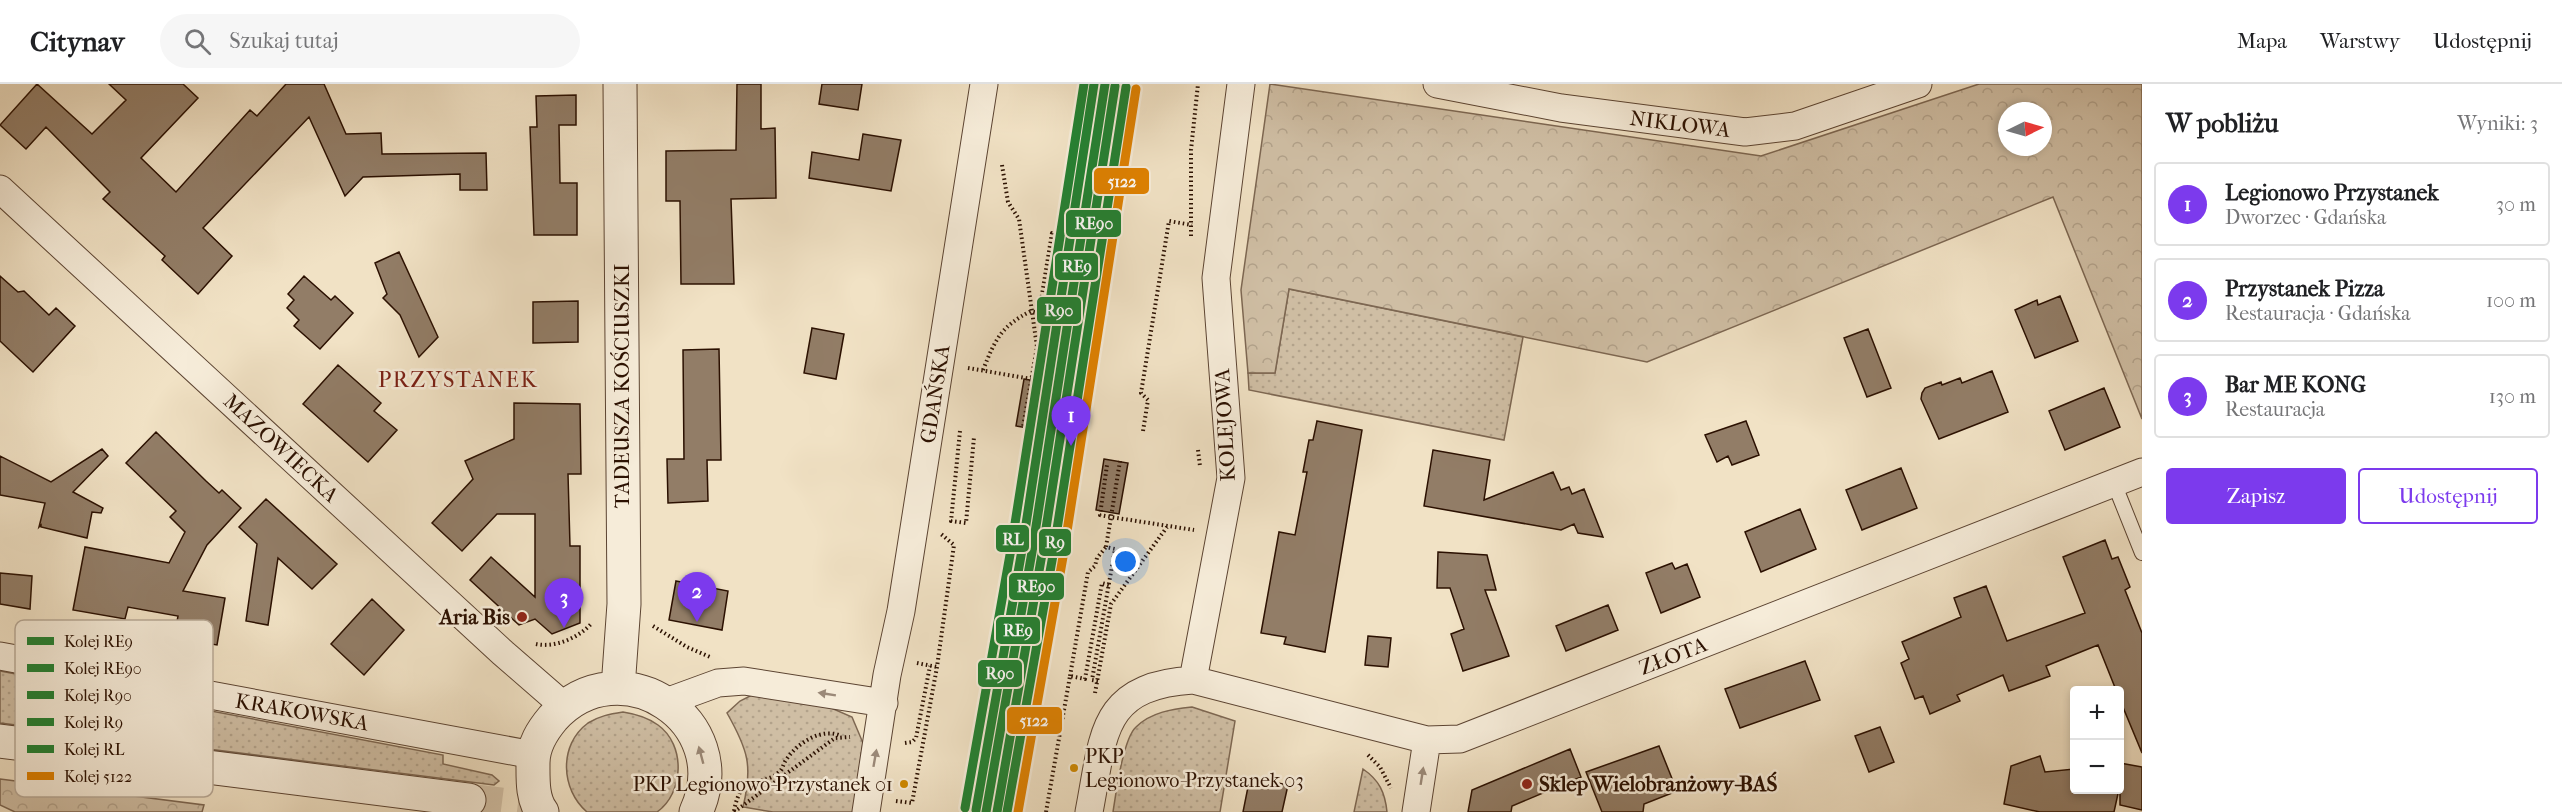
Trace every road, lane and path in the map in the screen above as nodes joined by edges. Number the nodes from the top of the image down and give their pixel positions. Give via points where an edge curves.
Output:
1 (620, 84) edge
2 (984, 84) edge
3 (1090, 84) edge
4 (1241, 84) edge
5 (1437, 84) edge
6 (1918, 84) edge
7 (1001, 160) dead end
8 (0, 189) edge
9 (1191, 225) dead end
10 (1067, 236) junction
11 (1031, 311) junction
12 (1037, 347) junction
13 (968, 368) dead end
14 (966, 377) dead end
15 (1032, 379) junction
16 (962, 420) dead end
17 (1036, 424) dead end
18 (1023, 428) dead end
19 (1143, 431) dead end
20 (974, 437) dead end
21 (1120, 461) dead end
22 (1107, 465) dead end
23 (2142, 472) edge
24 (2114, 483) junction
25 (1111, 517) junction
26 (1167, 527) junction
27 (1197, 530) dead end
28 (939, 532) dead end
29 (1106, 547) junction
30 (2142, 553) edge
31 (1108, 585) junction
32 (596, 620) dead end
33 (648, 622) dead end
34 (526, 642) dead end
35 (0, 656) edge
36 (15, 659) edge
37 (720, 662) dead end
38 (909, 662) dead end
39 (930, 666) junction
40 (937, 667) junction
41 (1070, 676) junction
42 (1193, 680) junction
43 (618, 688) junction
44 (213, 696) edge
45 (666, 702) junction
46 (884, 703) junction
47 (564, 706) junction
48 (844, 737) junction
49 (856, 738) dead end
50 (1427, 740) junction
51 (0, 741) edge
52 (15, 743) edge
53 (898, 743) dead end
54 (1366, 752) dead end
55 (533, 755) junction
56 (1380, 767) dead end
57 (213, 768) edge
58 (469, 800) tunnel mouth
59 (542, 812) edge
60 (696, 812) edge
61 (734, 812) edge
62 (866, 812) edge
63 (892, 812) edge
64 (1046, 812) edge
65 (1089, 812) edge
66 (1416, 812) edge

1 - 43 street, TADEUSZA KOŚCIUSZKI via 624,604
2 - 46 street, GDAŃSKA via 970,121
3 - 10 path
4 - 42 street, KOLEJOWA via 1216,278 1231,478
5 - 6 street, NIKLOWA via 1561,108 1745,132 1795,126
7 - 11 path via 1008,202 1019,219
8 - 47 street, MAZOWIECKA
9 - 19 path via 1170,221 1141,393 1148,400
10 - 11 path via 1052,233 1039,313
10 - 12 path via 1054,322 1048,326 1045,348
11 - 12 path
11 - 15 path via 1004,328 994,343 986,371
12 - 15 path
13 - 14 path
15 - 17 path via 1043,381
15 - 18 path
16 - 20 path via 951,521 966,523
21 - 25 path
22 - 25 path via 1100,515
23 - 24 street, ZŁOTA
24 - 30 lane
24 - 50 street, ZŁOTA via 1486,730 1460,739
25 - 26 path
25 - 29 path
26 - 27 path
26 - 31 path via 1111,604 1098,681 1092,680
28 - 40 path via 954,545
29 - 31 path via 1115,549
29 - 41 path via 1088,572
31 - 41 path via 1102,583 1085,679
32 - 34 path via 563,642
33 - 37 path
35 - 36 street, KRAKOWSKA
38 - 39 path
39 - 40 path
39 - 53 path via 916,738
40 - 63 path via 912,803 894,801
41 - 64 path
42 - 50 street, ZŁOTA
42 - 65 street via 1142,690 1119,707 1105,729
43 - 45 street via 645,692
43 - 47 street via 594,691
44 - 55 street, KRAKOWSKA
46 -> 45 street via 744,681 718,683
60 -> 45 street via 704,786 704,764 692,729
62 -> 46 street, GDAŃSKA
47 - 55 street via 544,728
48 - 49 path
48 - 61 path via 835,738
48 - 61 path via 832,731 820,734 796,749 781,771 746,786 736,799
66 -> 50 street
51 - 52 street
54 - 56 path
55 - 59 street via 537,805
57 - 58 street

